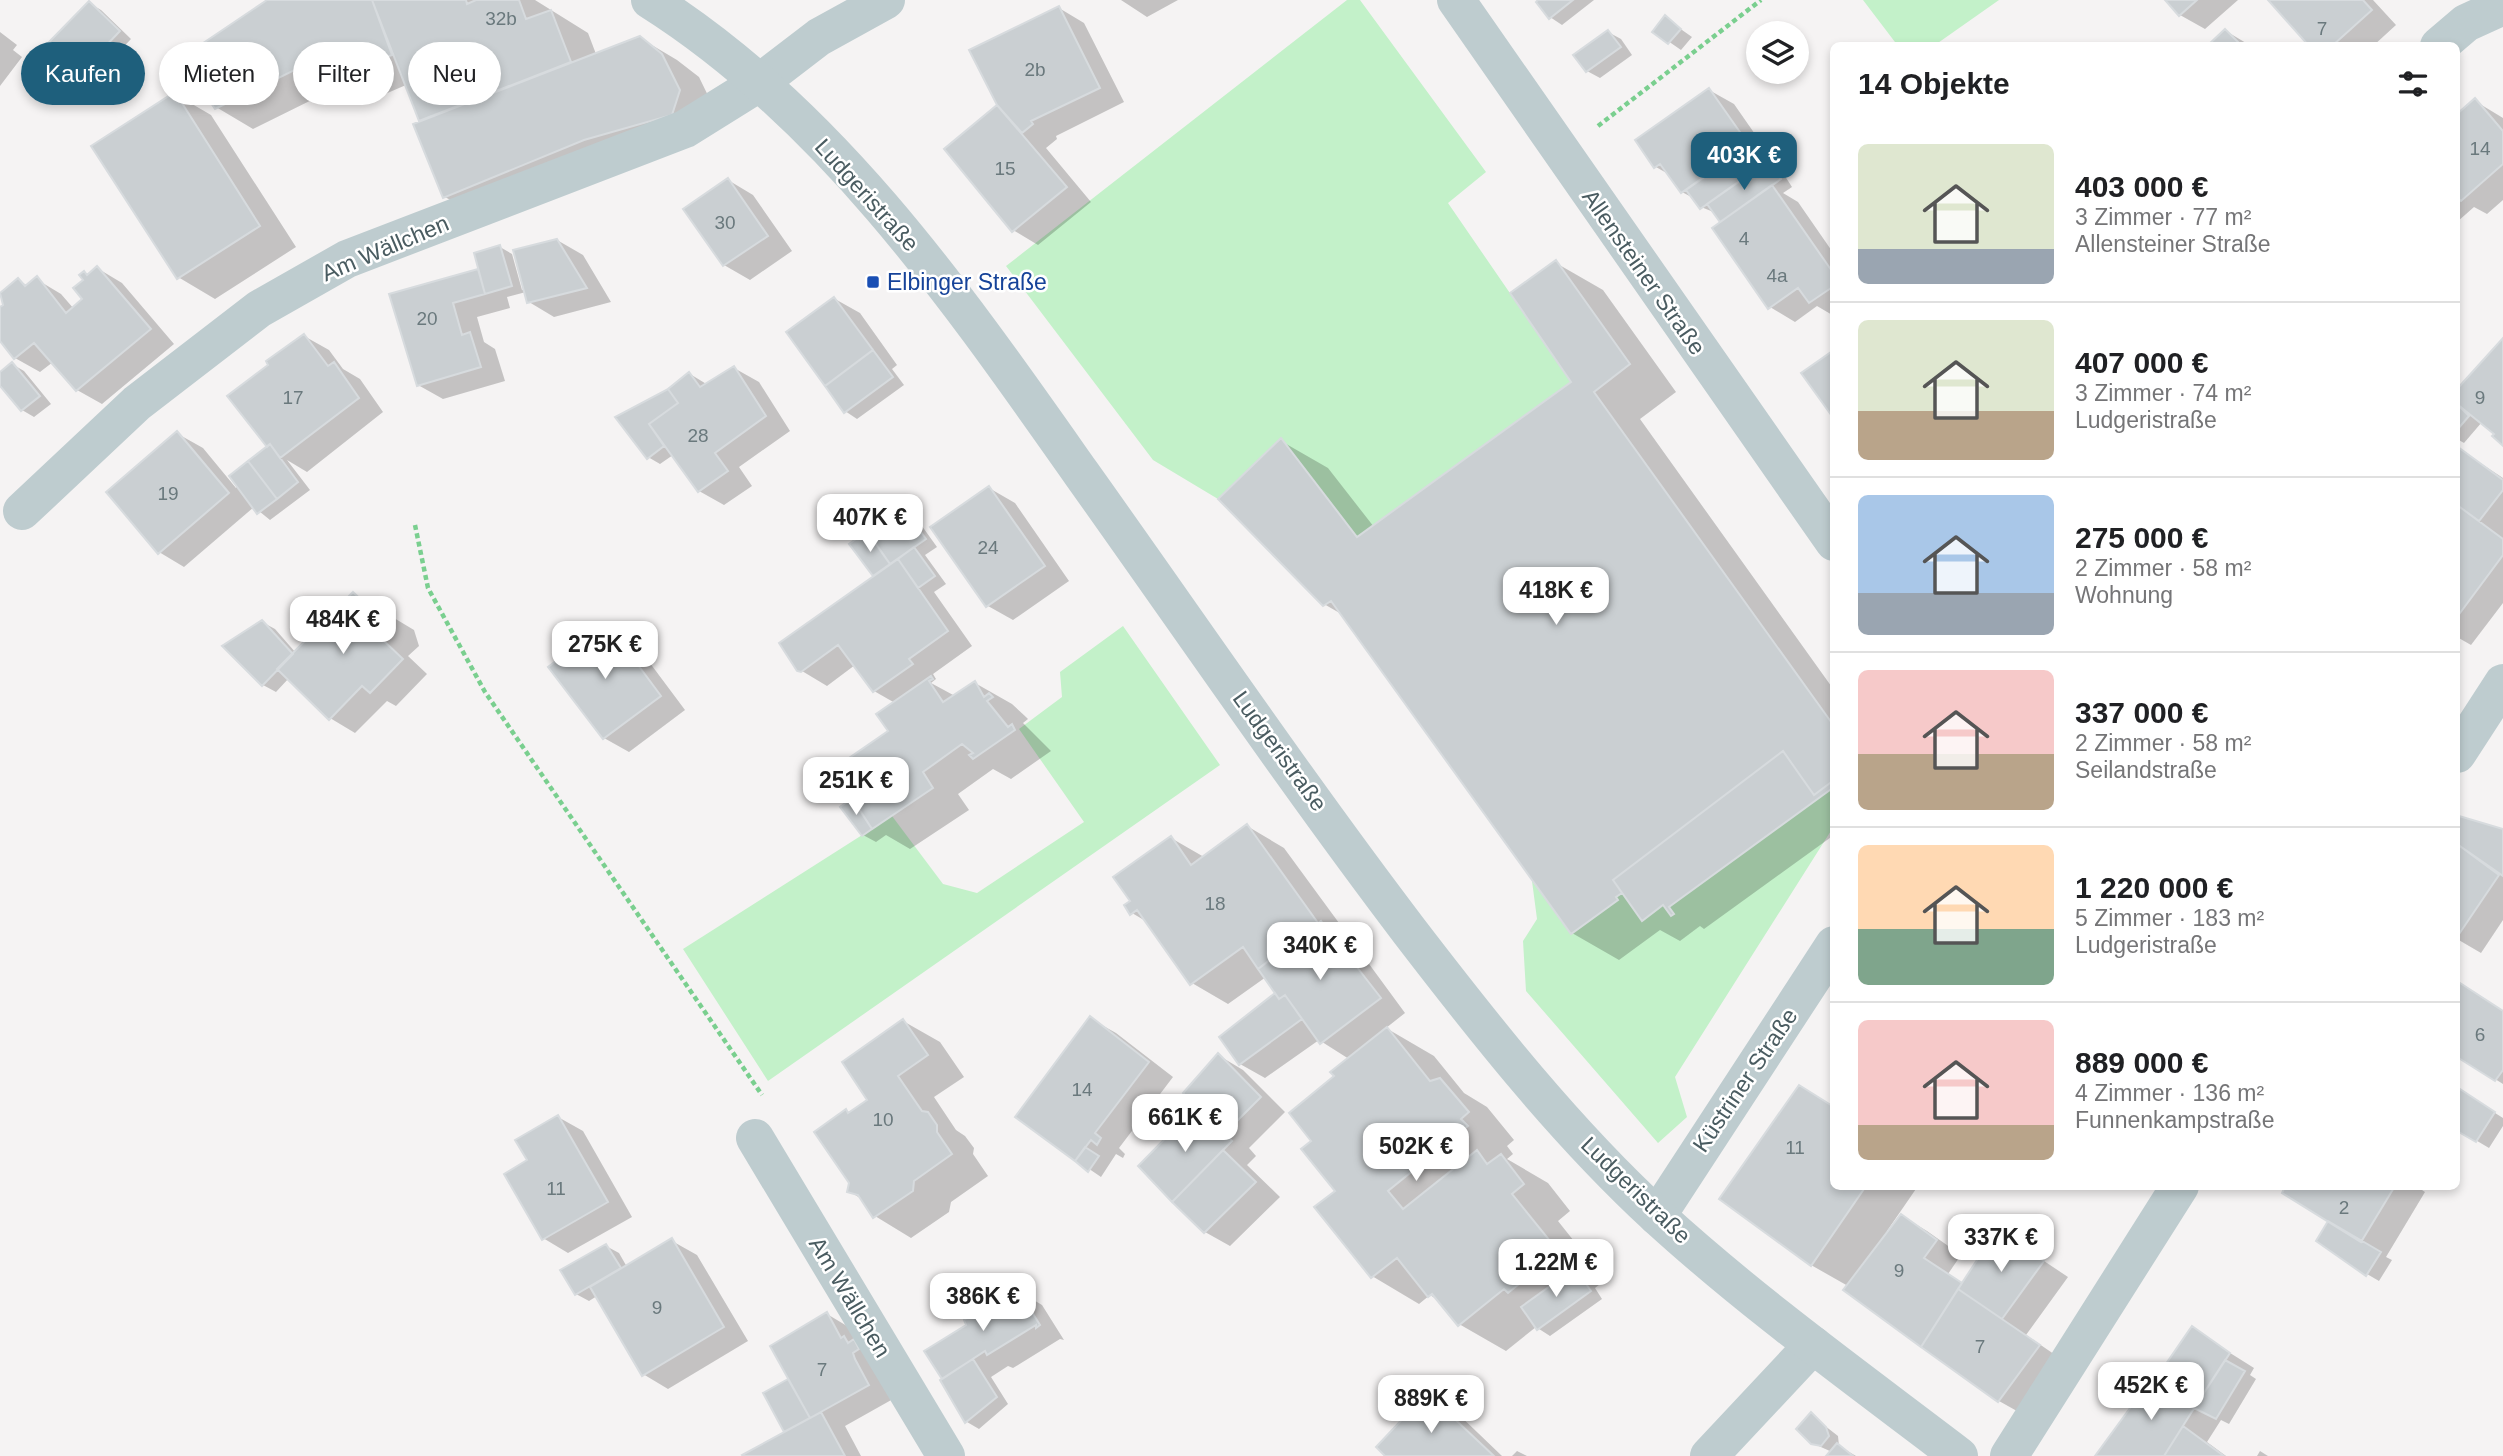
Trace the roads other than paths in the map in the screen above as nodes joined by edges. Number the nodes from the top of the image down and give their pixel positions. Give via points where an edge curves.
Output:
1 (650, 0) edge
2 (886, 0) edge
3 (1456, 0) edge
4 (2503, 6) edge
5 (2445, 42) edge
6 (759, 83) junction
7 (22, 511) dead end
8 (1830, 536) edge
9 (2503, 683) edge
10 (2460, 749) edge
11 (1830, 950) edge
12 (755, 1138) road end
13 (2177, 1190) edge
14 (1657, 1216) junction
15 (1813, 1345) junction
16 (946, 1456) edge
17 (1709, 1456) edge
18 (1959, 1456) edge
19 (2009, 1456) edge

1 - 6 street, Ludgeristraße
2 - 6 street via 819,37
3 - 8 street, Allensteiner Straße
4 - 5 street via 2466,23
6 - 7 street, Am Wällchen via 685,129 347,259 259,309 137,403
6 - 14 street, Ludgeristraße via 824,144 911,241 1409,930 1549,1104
9 - 10 street
11 - 14 street, Küstriner Straße
12 - 16 street, Am Wällchen
13 - 19 street
14 - 15 street, Ludgeristraße
15 - 17 street
15 - 18 street, Ludgeristraße

